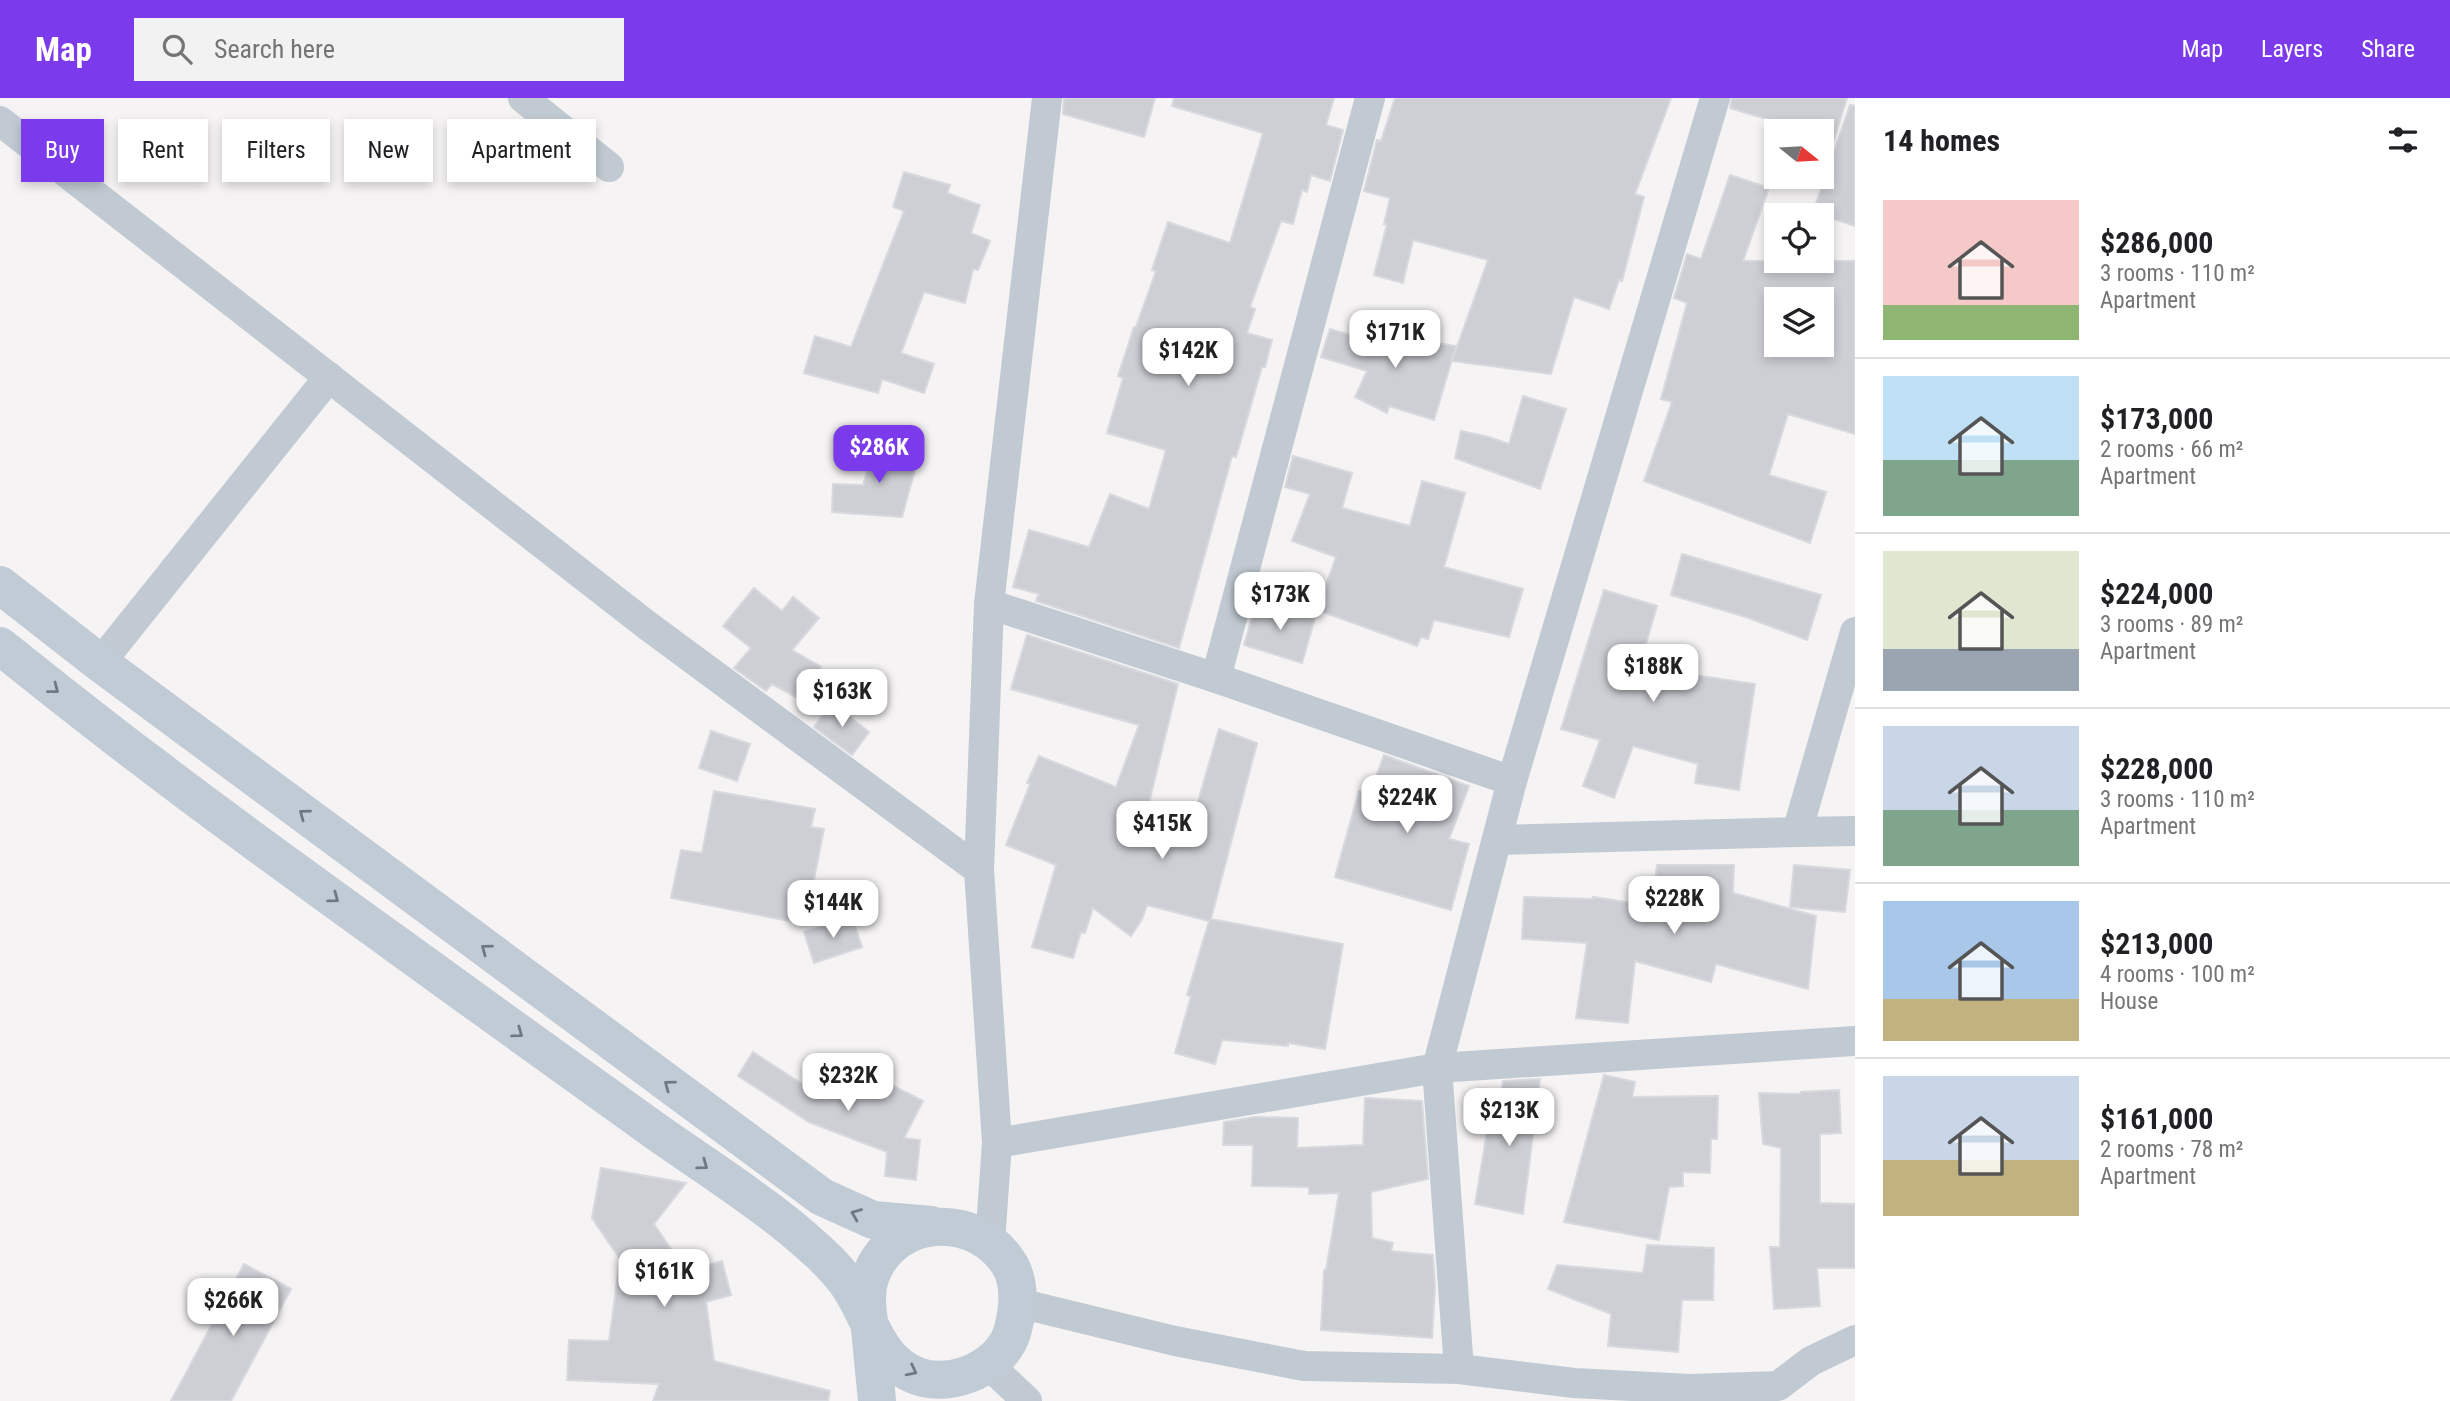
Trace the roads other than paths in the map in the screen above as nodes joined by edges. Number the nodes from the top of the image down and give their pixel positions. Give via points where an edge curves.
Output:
1 (523, 98) edge
2 (1047, 98) edge
3 (1370, 98) edge
4 (1715, 98) edge
5 (0, 121) edge
6 (610, 167) dead end
7 (329, 377) junction
8 (0, 585) edge
9 (989, 604) junction
10 (1855, 632) edge
11 (0, 646) edge
12 (100, 663) junction
13 (1216, 678) junction
14 (1512, 780) junction
15 (1855, 831) edge
16 (1797, 832) junction
17 (1497, 840) junction
18 (978, 870) junction
19 (1855, 1041) edge
20 (1437, 1068) junction
21 (997, 1143) junction
22 (947, 1226) junction
23 (990, 1242) junction
24 (1019, 1303) junction
25 (870, 1326) junction
26 (1855, 1340) edge
27 (986, 1366) junction
28 (1459, 1369) junction
29 (877, 1401) edge
30 (955, 1401) edge
31 (1027, 1401) edge

1 - 6 street
2 - 9 street
3 - 13 street
4 - 14 street
5 - 7 street
7 - 12 street
7 - 18 street via 648,626
8 - 12 main road
9 - 13 street
9 - 18 street
10 - 16 street
11 -> 25 main road via 151,765 789,1227 849,1285
22 -> 12 main road via 873,1220 822,1197
13 - 14 street
14 - 17 street
15 - 16 street
16 - 17 street
17 - 20 street
18 - 21 street
19 - 20 street
20 - 21 street
20 - 28 street
21 - 23 street
22 - 23 main road
22 - 25 main road via 923,1228 901,1238 883,1254 871,1275 866,1298
23 - 24 main road via 1012,1269
24 - 27 main road via 1011,1338
24 - 28 street via 1304,1366
25 -> 27 main road via 889,1358 917,1376 951,1380
25 - 29 main road
26 - 28 street via 1811,1361 1778,1386 1626,1386
27 - 30 main road
27 - 31 street

